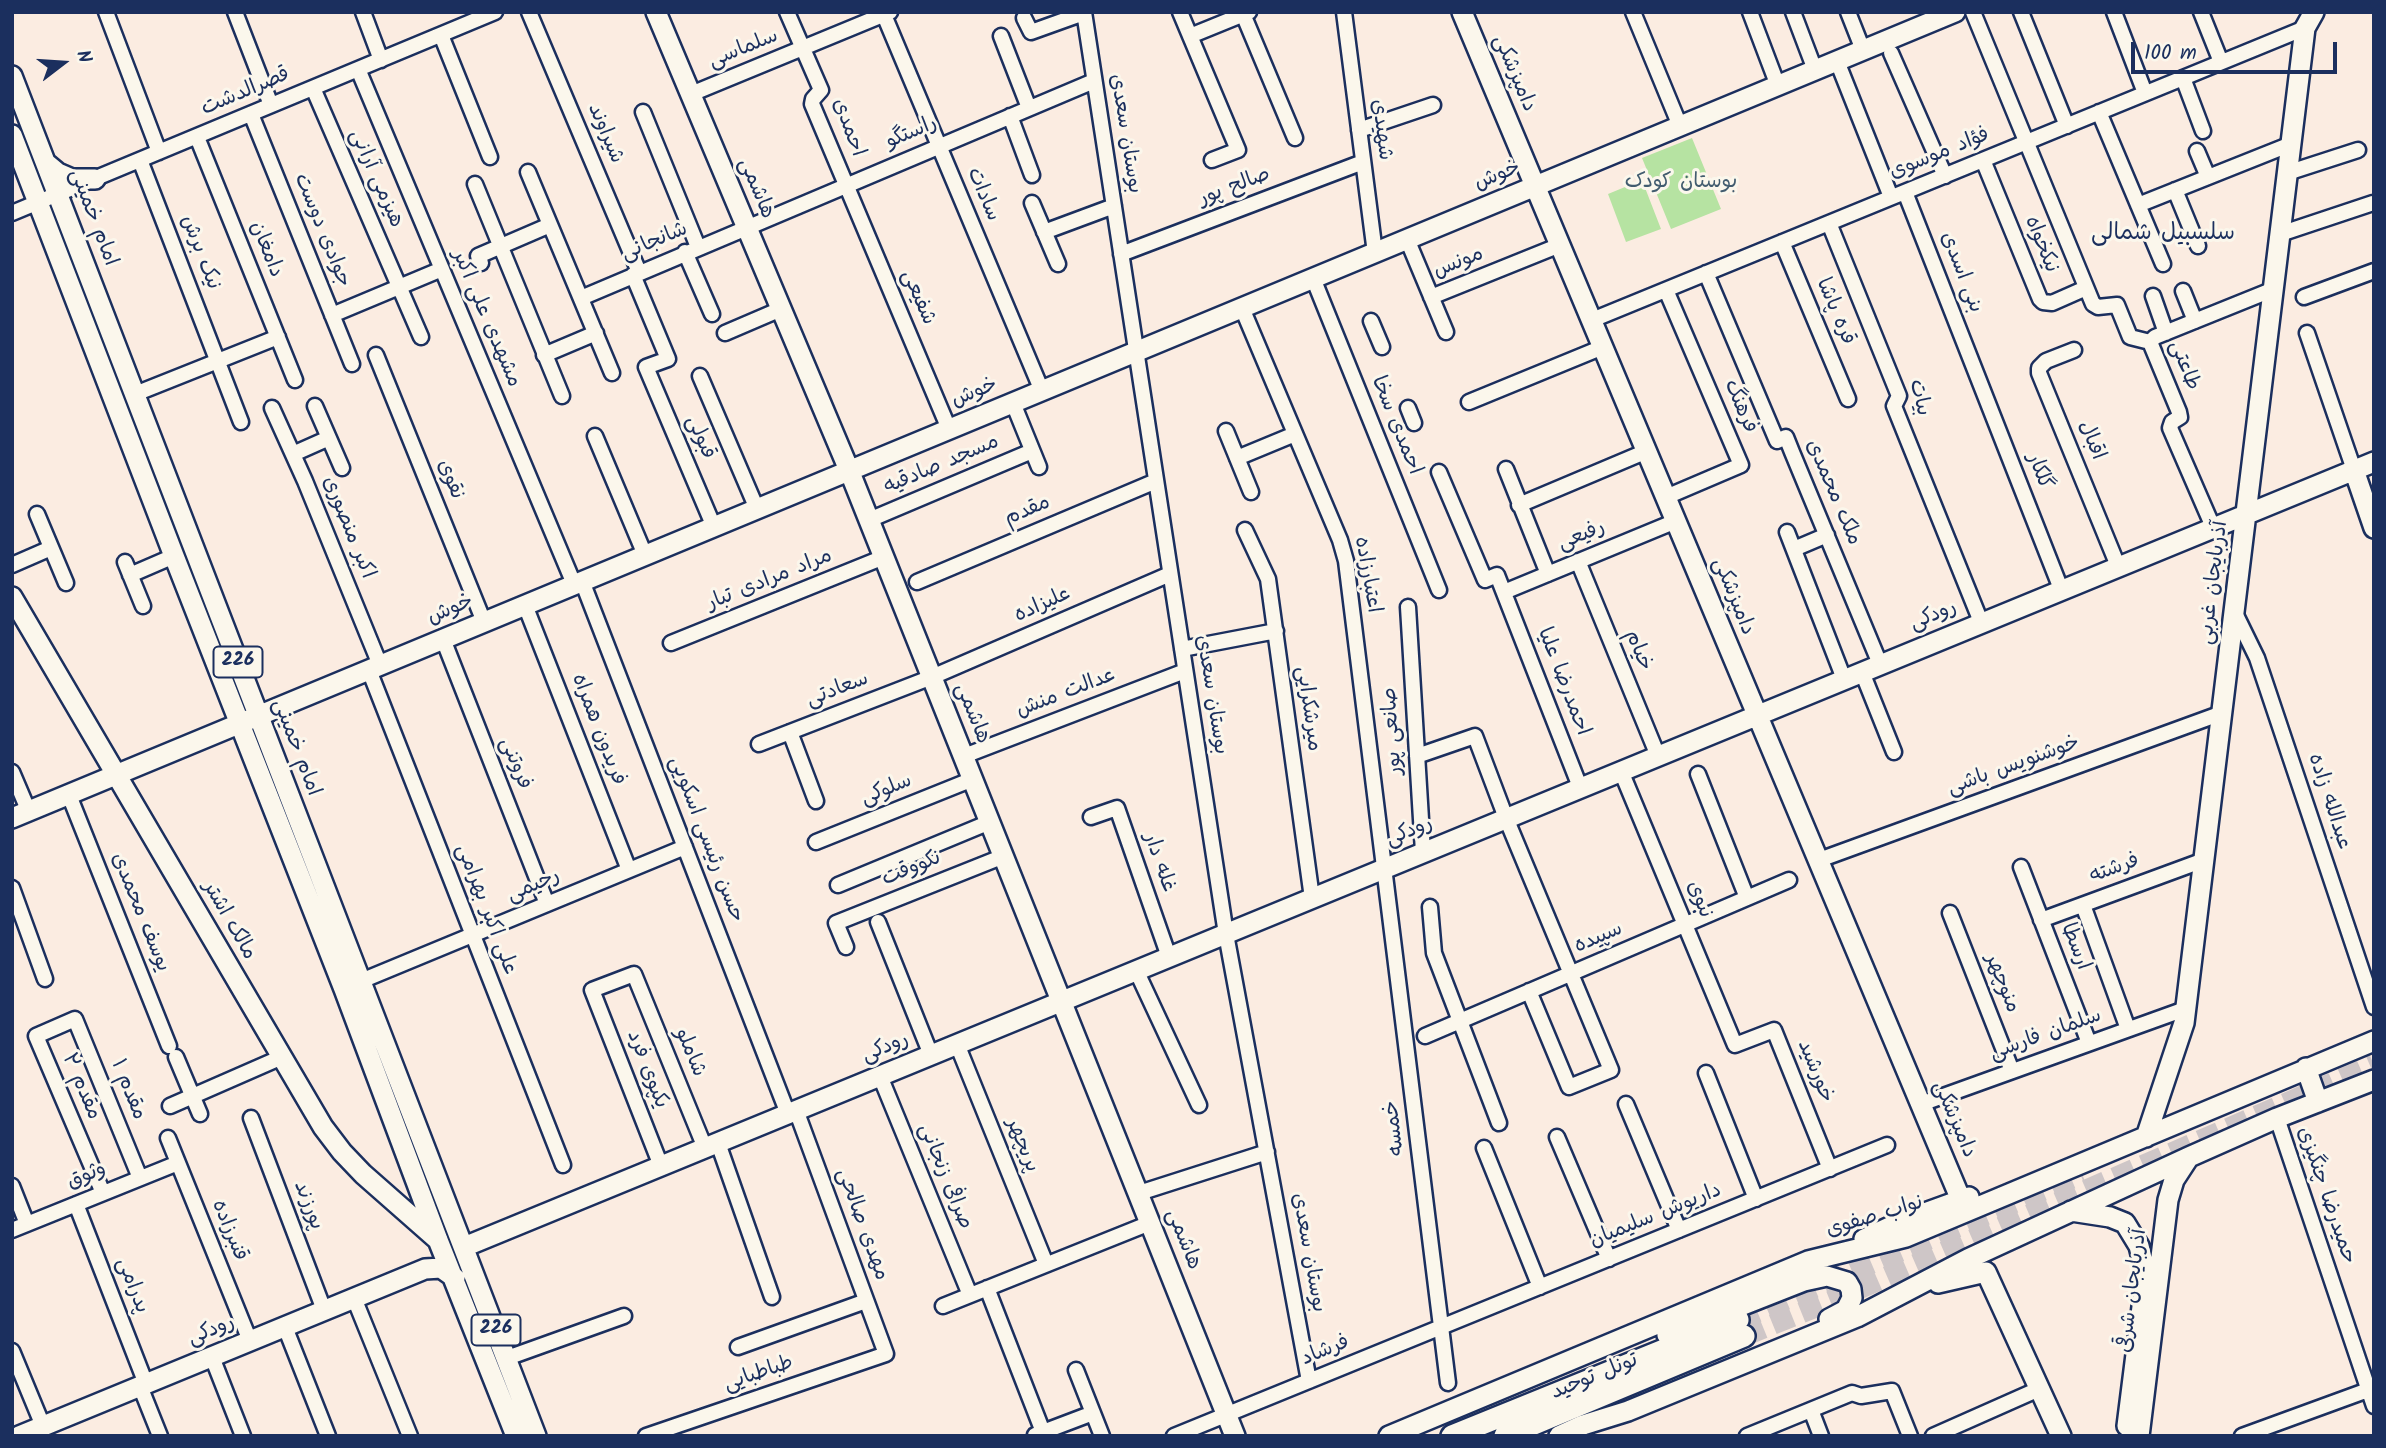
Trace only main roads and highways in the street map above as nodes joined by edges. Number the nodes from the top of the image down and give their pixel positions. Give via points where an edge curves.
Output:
1 (656, 12) edge
2 (1955, 12) edge
3 (1466, 13) edge
4 (2305, 18) edge
5 (12, 76) edge
6 (12, 135) edge
7 (46, 163) junction
8 (94, 179) road end
9 (1535, 186) junction
10 (2374, 462) edge
11 (2354, 470) junction
12 (849, 471) junction
13 (2246, 513) junction
14 (2374, 528) edge
15 (12, 597) edge
16 (259, 715) junction
17 (1758, 715) junction
18 (240, 725) junction
19 (117, 775) junction
20 (21, 815) edge
21 (338, 948) junction
22 (1062, 1001) junction
23 (2374, 1041) edge
24 (2306, 1069) junction
25 (2374, 1080) edge
26 (2318, 1102) junction
27 (2146, 1137) junction
28 (2106, 1153) junction
29 (2189, 1157) junction
30 (1961, 1199) junction
31 (2071, 1211) junction
32 (438, 1240) junction
33 (464, 1247) junction
34 (1842, 1253) junction
35 (454, 1278) junction
36 (1911, 1290) junction
37 (1598, 1350) junction
38 (1583, 1425) junction
39 (516, 1426) edge
40 (19, 1436) edge
41 (536, 1436) edge
42 (542, 1436) edge
43 (1235, 1436) edge
44 (1389, 1436) edge
45 (1452, 1436) edge
46 (1505, 1436) edge
47 (1559, 1436) edge
48 (2061, 1436) edge
49 (2126, 1436) edge
50 (2139, 1436) edge

1 - 12 main road, هاشمی
2 - 9 main road, خوش
3 - 9 main road, دامپزشکی
4 - 13 main road, آذربایجان غربی
5 - 7 main road, امام خمینی / 226
6 - 18 main road, امام خمینی / 226
7 - 8 main road via 72,179
7 - 16 main road, امام خمینی / 226
9 - 12 main road, خوش
9 - 17 main road, دامپزشکی
10 - 11 main road, رودکی
11 - 13 main road, رودکی
11 - 14 main road
12 - 16 main road, خوش
12 - 22 main road, هاشمی
13 - 17 main road, رودکی
13 - 27 main road, آذربایجان غربی via 2185,1009
15 - 19 main road, مالک اشتر
16 - 18 main road, خوش
16 - 21 main road, امام خمینی / 226
17 - 22 main road, رودکی
17 - 30 main road, دامپزشکی
18 - 19 main road, خوش
18 - 21 main road, امام خمینی / 226
19 - 20 main road, خوش
19 - 32 main road, مالک اشتر via 319,1121 363,1174
21 - 32 main road, امام خمینی / 226
21 - 33 main road, امام خمینی / 226 via 361,981
22 - 33 main road, رودکی
22 - 43 main road, هاشمی
23 - 24 main road, نواب صفوی
24 - 26 main road
24 - 27 main road, نواب صفوی
25 - 26 main road
26 - 29 main road
27 - 28 main road, نواب صفوی
28 - 30 main road via 2069,1159
28 - 34 main road, نواب صفوی via 1906,1237
29 - 31 main road
29 - 50 main road, آذربایجان شرقی via 2168,1200
30 - 34 main road via 1868,1236
31 - 36 main road
31 - 49 main road, آذربایجان شرقی via 2125,1223 2139,1246 2146,1275
32 - 35 main road, امام خمینی / 226
33 - 39 main road, امام خمینی / 226 via 507,1358
34 - 37 main road, نواب صفوی via 1808,1261
35 - 39 main road, امام خمینی / 226
35 - 40 main road, رودکی via 441,1268 422,1270
36 - 38 main road via 1857,1317
36 - 48 main road via 1986,1272
37 - 38 main road via 1645,1343 1818,1277 1842,1279 1851,1289 1851,1303 1842,1313 1660,1385
37 - 44 main road, نواب صفوی
38 - 47 main road
39 - 41 main road, امام خمینی / 226
39 - 42 main road
45 - 46 highway, تونل توحید via 1741,1328

